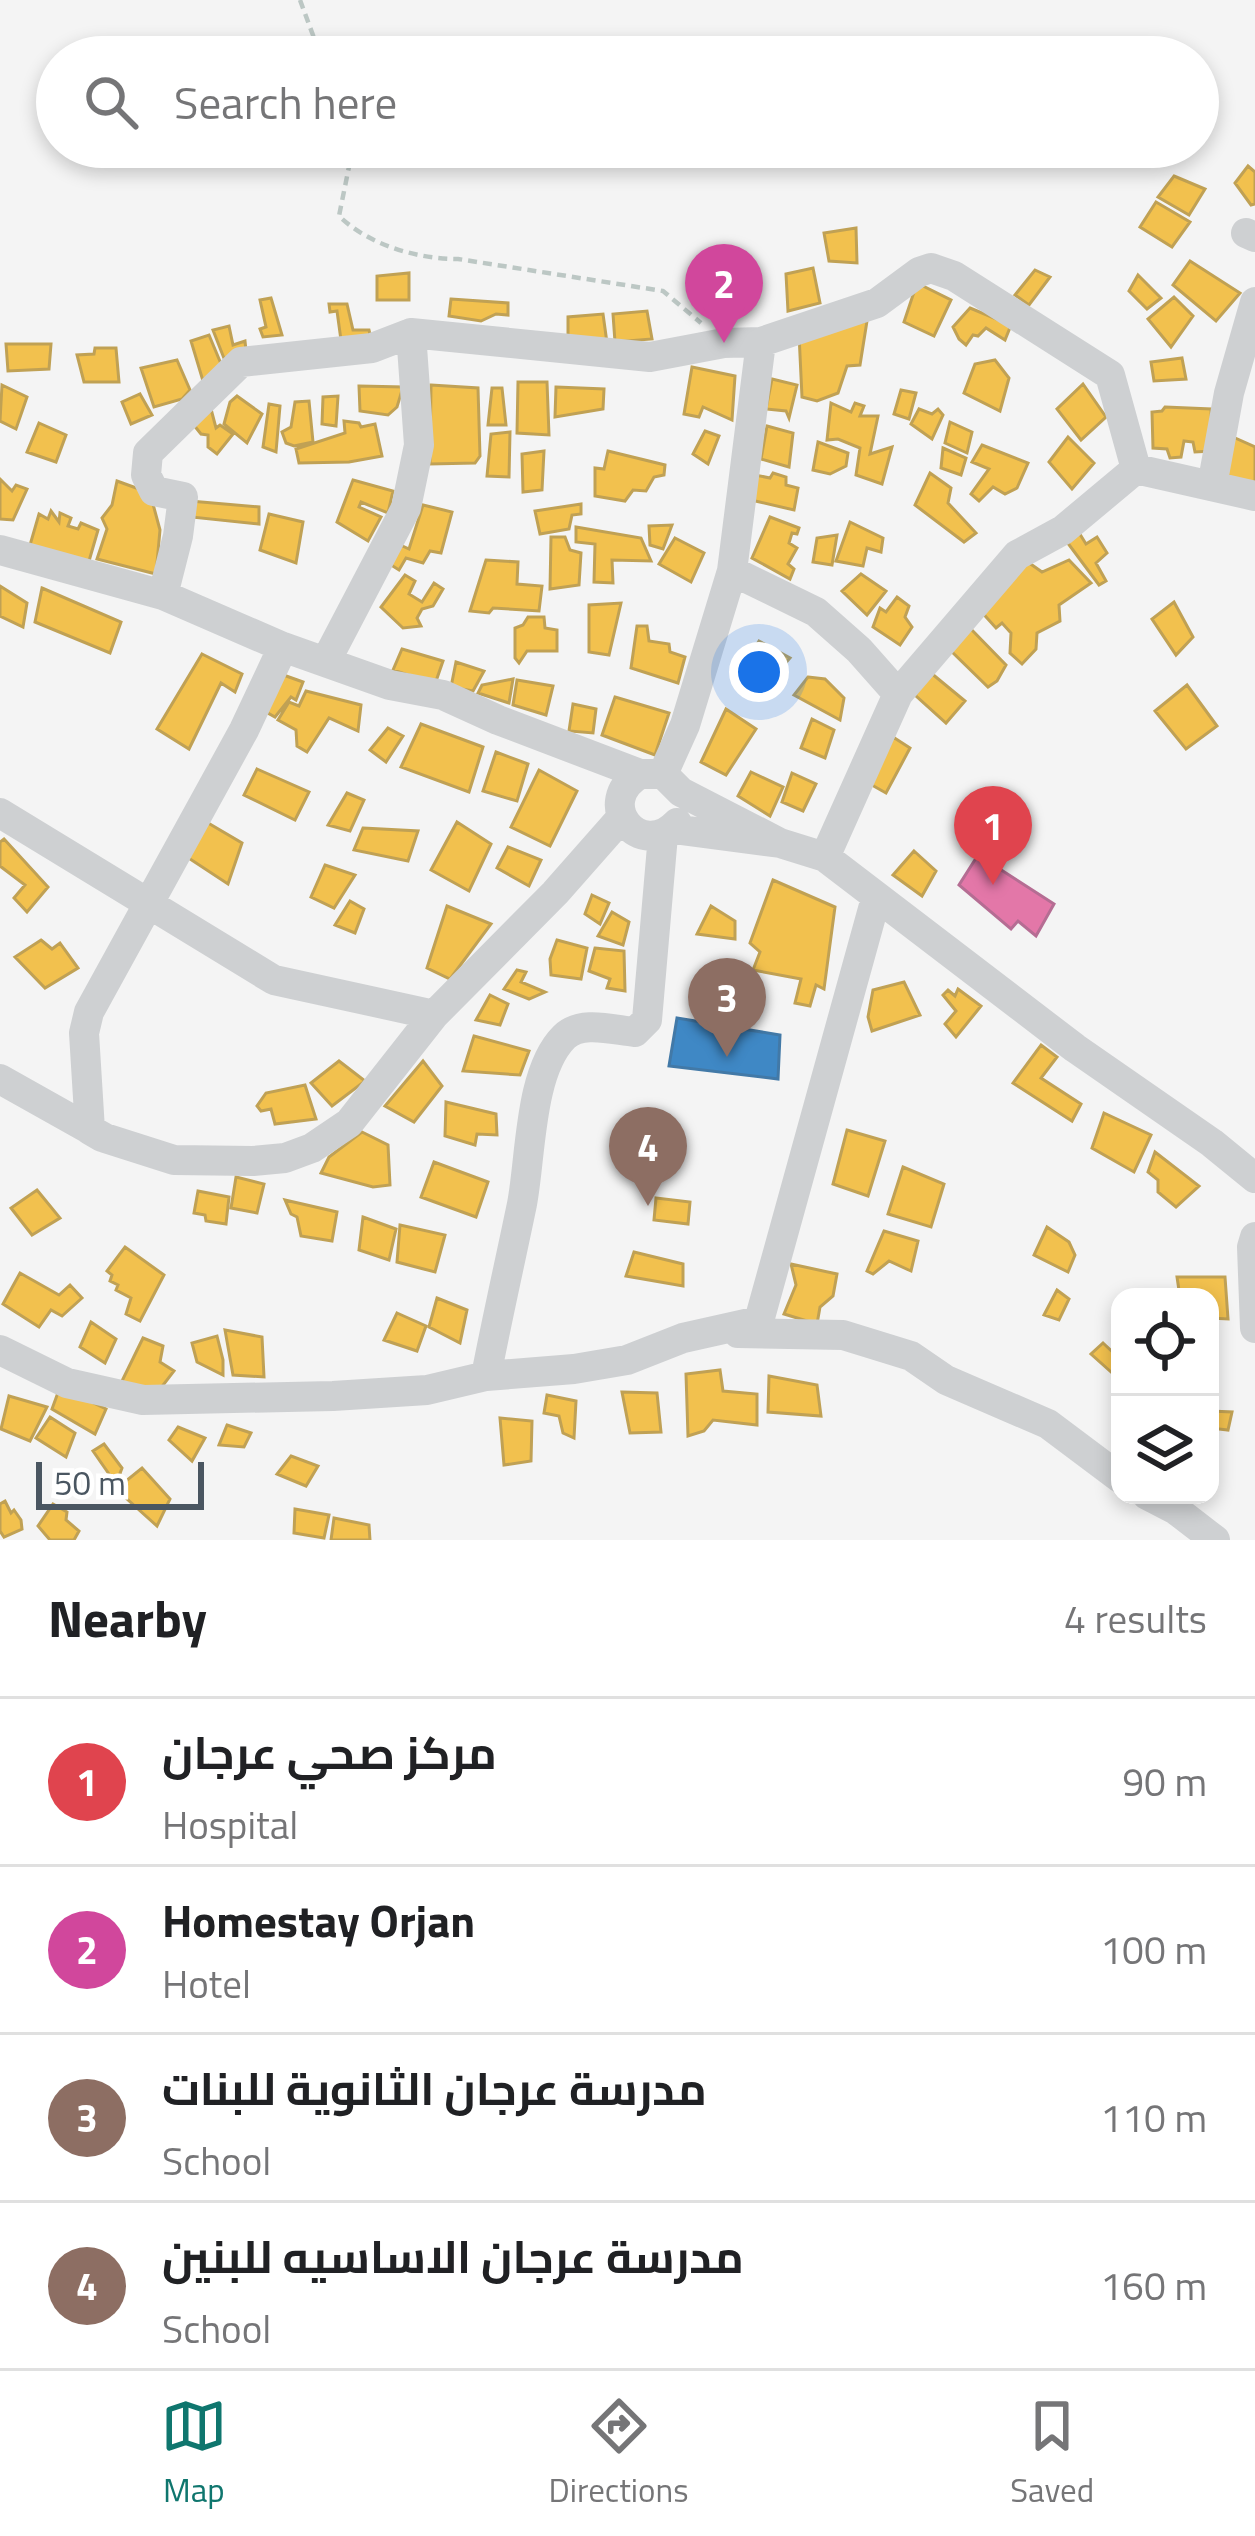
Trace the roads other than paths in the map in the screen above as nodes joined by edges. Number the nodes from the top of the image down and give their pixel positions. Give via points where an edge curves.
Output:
1 (1255, 302) edge
2 (411, 333) junction
3 (760, 342) junction
4 (1136, 469) junction
5 (1212, 486) junction
6 (1255, 496) edge
7 (0, 550) edge
8 (732, 571) junction
9 (163, 595) junction
10 (283, 647) junction
11 (326, 661) junction
12 (898, 694) junction
13 (661, 780) junction
14 (0, 813) edge
15 (622, 817) junction
16 (668, 832) junction
17 (780, 843) junction
18 (824, 857) junction
19 (876, 898) junction
20 (148, 906) junction
21 (434, 1015) junction
22 (0, 1079) edge
23 (105, 1138) junction
24 (1255, 1178) edge
25 (1255, 1238) edge
26 (1255, 1328) edge
27 (718, 1333) junction
28 (0, 1350) edge
29 (486, 1376) junction
30 (1111, 1471) edge
31 (1164, 1504) edge
32 (1215, 1540) edge

1 - 5 street
2 - 3 street via 650,357
2 - 9 street via 372,348 241,362 148,453 154,490 184,496
2 - 11 street via 419,445 406,508
3 - 4 street via 878,303 931,268 1110,375
3 - 8 street
4 - 5 street
4 - 12 street via 1063,530 1017,555
5 - 6 street
7 - 9 street
8 - 12 street via 816,612
8 - 13 street
9 - 10 street
10 - 11 street
10 - 20 street
11 - 13 street via 443,694
12 - 18 street
13 - 15 street via 631,779 620,797
13 - 16 street via 681,818
13 - 17 street
14 - 20 street
15 - 16 street via 639,834
15 - 21 street
16 - 17 street
16 - 29 street via 647,1020 635,1033 581,1027 548,1060
17 - 18 street
18 - 19 street
19 - 24 street
19 - 27 street via 759,1321
20 - 21 street via 274,980
20 - 23 street via 84,1033 90,1130
21 - 23 street via 349,1123 312,1148 254,1161 174,1160
22 - 23 street
25 - 26 street
27 - 29 street via 609,1363
27 - 30 street via 843,1334 878,1344 1048,1424
28 - 29 street via 67,1383 142,1400 427,1390
31 - 32 street

